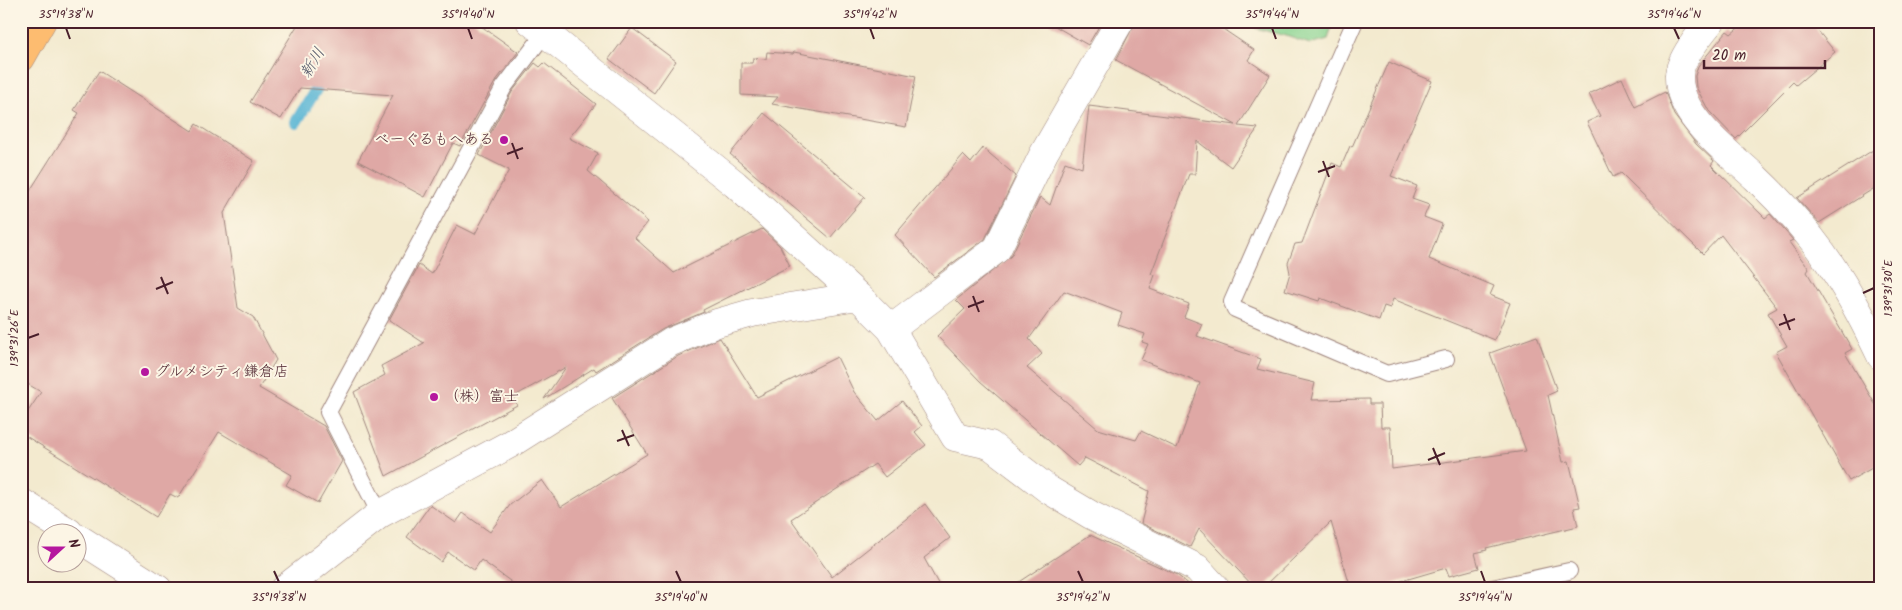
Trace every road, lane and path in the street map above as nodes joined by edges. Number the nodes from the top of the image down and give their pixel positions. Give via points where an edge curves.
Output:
1 (42, 21) edge
2 (1120, 21) edge
3 (1356, 21) edge
4 (1711, 21) edge
5 (537, 27) edge
6 (21, 58) edge
7 (858, 296) junction
8 (890, 329) junction
9 (1881, 356) edge
10 (1446, 359) dead end
11 (21, 502) edge
12 (380, 514) junction
13 (53, 522) edge
14 (88, 544) edge
15 (1569, 571) dead end
16 (158, 589) edge
17 (284, 589) edge
18 (1216, 589) edge
19 (1488, 589) edge

1 - 6 main road
2 - 8 street via 1044,153 997,249
3 - 10 lane via 1232,302 1236,310 1387,374
4 - 9 street via 1691,47 1678,75 1686,107 1811,238 1859,311
5 - 7 street via 735,184
5 - 12 lane via 328,412
7 - 8 street
7 - 12 street via 752,313 671,342 510,444
8 - 18 street via 955,437 990,445 1049,490 1090,515 1197,568
11 - 13 street
12 - 17 street
14 - 16 street
15 - 19 lane

